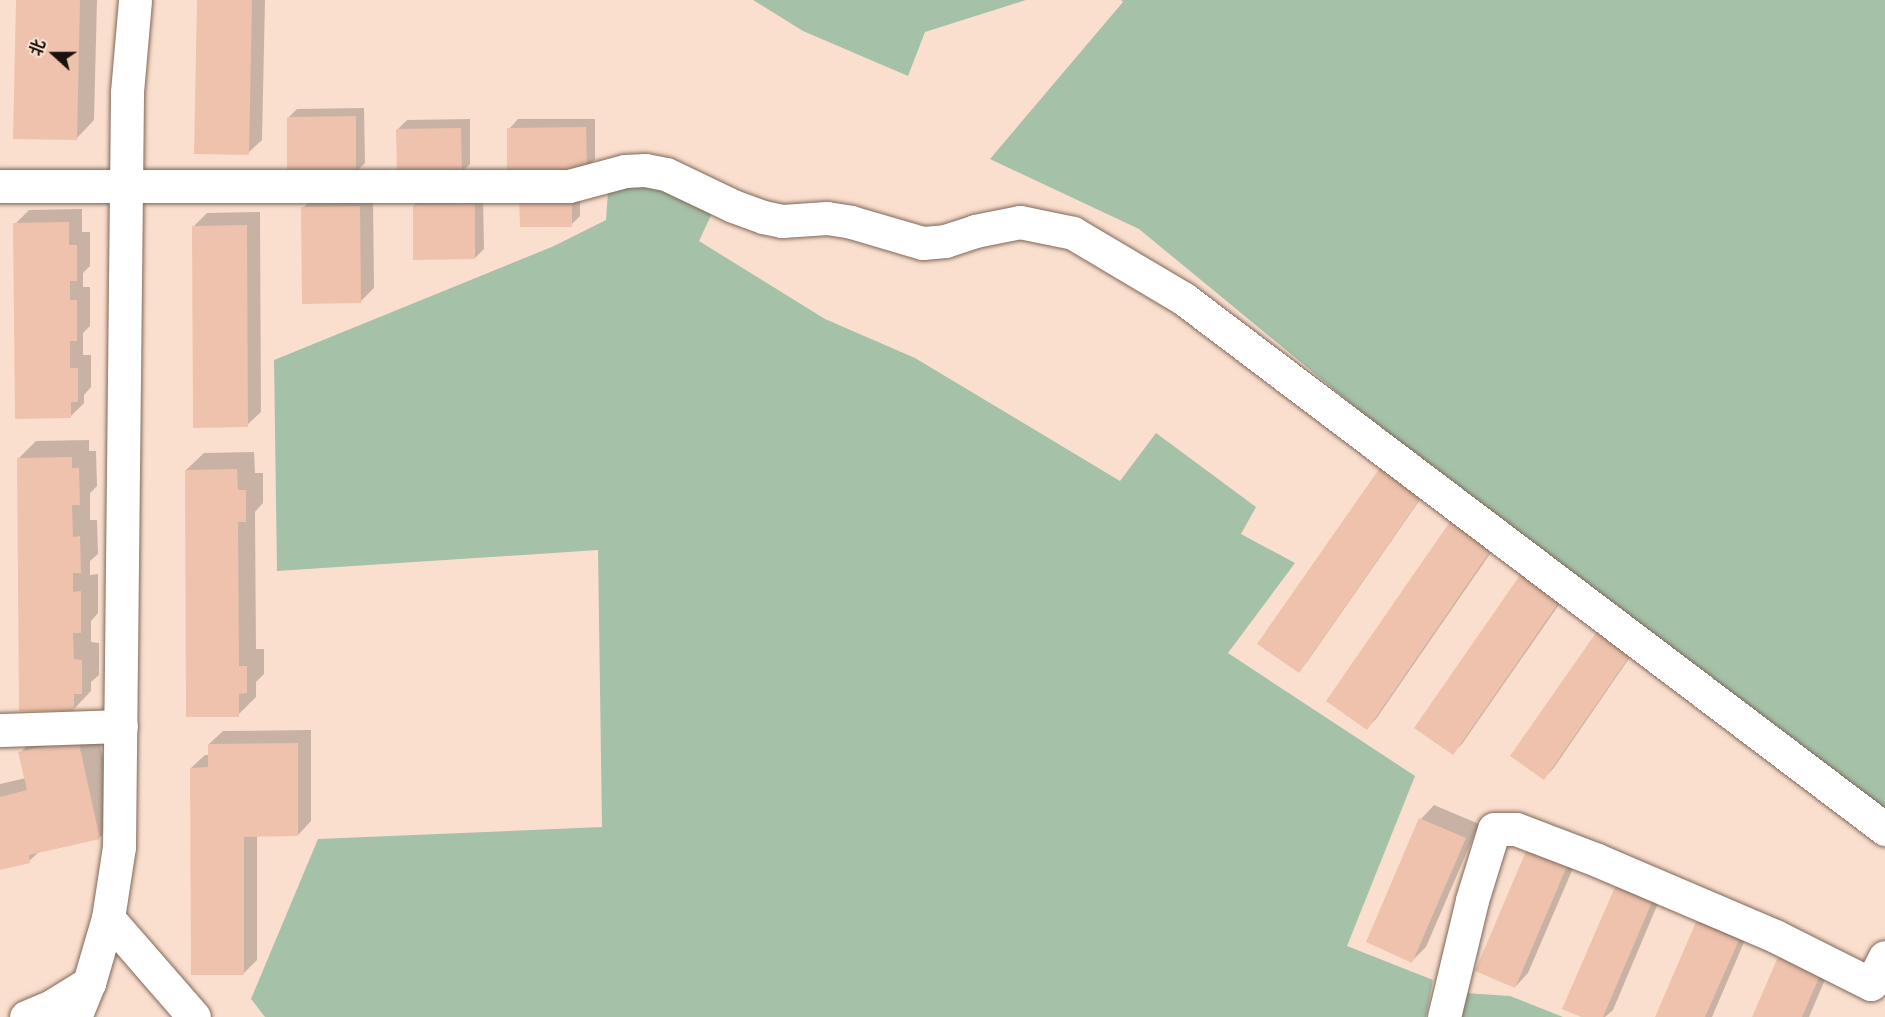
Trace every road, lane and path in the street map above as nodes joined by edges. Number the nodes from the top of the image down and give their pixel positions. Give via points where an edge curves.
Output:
1 (135, 0) edge
2 (126, 185) junction
3 (0, 186) edge
4 (121, 726) junction
5 (0, 729) edge
6 (1885, 829) edge
7 (108, 918) junction
8 (1885, 957) edge
9 (89, 983) junction
10 (26, 1017) edge
11 (75, 1017) edge
12 (194, 1017) edge
13 (1444, 1017) edge

1 - 2 street via 127,92
2 - 3 street
2 - 4 street
2 - 6 street via 569,186 625,171 645,170 666,174 763,217 783,221 827,218 923,243 945,242 1020,222 1072,233 1185,299
4 - 5 street
4 - 7 street via 119,847
7 - 9 street
7 - 12 street
8 - 13 street via 1871,984 1775,936 1628,872 1516,829 1494,829 1472,900
9 - 10 street
9 - 11 street

